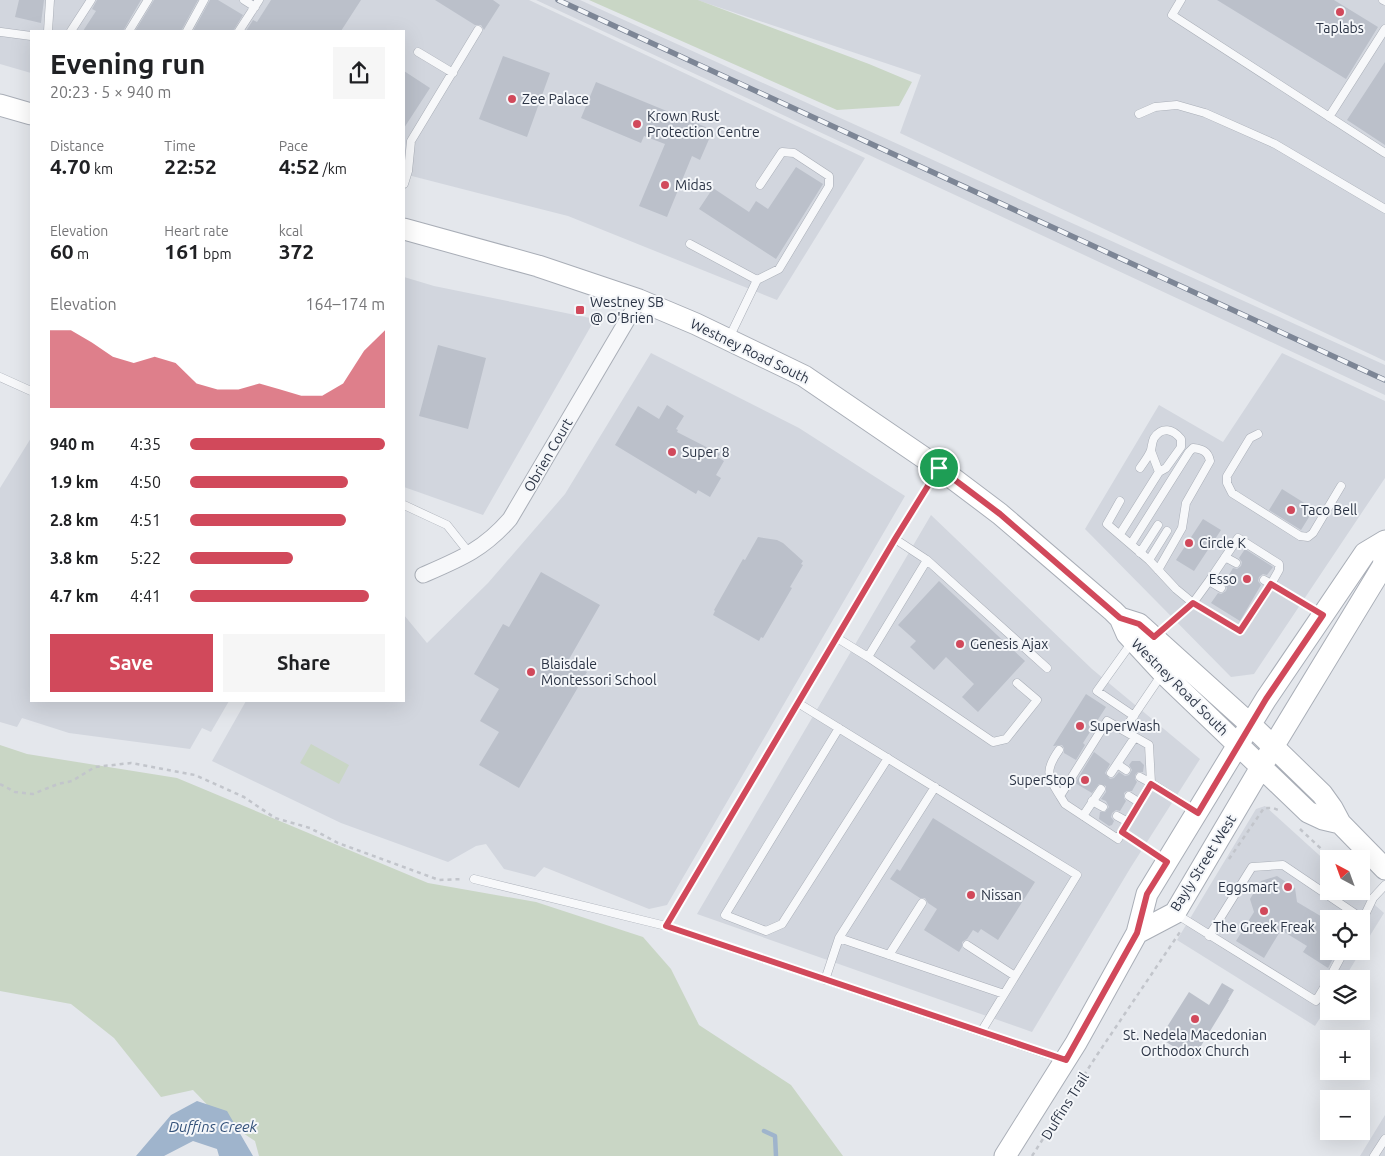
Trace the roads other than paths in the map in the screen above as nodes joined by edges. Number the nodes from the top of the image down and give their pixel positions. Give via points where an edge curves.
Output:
1 (50, 0) edge
2 (90, 0) edge
3 (148, 0) edge
4 (204, 0) edge
5 (244, 0) edge
6 (1181, 0) edge
7 (257, 3) edge
8 (1385, 29) edge
9 (48, 30) edge
10 (72, 30) edge
11 (130, 30) edge
12 (188, 30) edge
13 (240, 30) edge
14 (478, 30) dead end
15 (1, 32) edge
16 (30, 36) edge
17 (418, 52) dead end
18 (453, 73) junction
19 (0, 105) edge
20 (30, 114) edge
21 (1138, 114) dead end
22 (1329, 117) junction
23 (407, 139) edge
24 (1385, 153) edge
25 (405, 181) edge
26 (760, 185) dead end
27 (1385, 208) edge
28 (405, 229) edge
29 (690, 244) dead end
30 (757, 280) junction
31 (639, 300) junction
32 (728, 340) junction
33 (0, 377) edge
34 (30, 391) edge
35 (1258, 434) dead end
36 (1151, 451) junction
37 (939, 468) junction
38 (1140, 468) dead end
39 (1159, 472) junction
40 (1341, 486) dead end
41 (1120, 502) dead end
42 (405, 506) edge
43 (1158, 525) dead end
44 (1167, 531) dead end
45 (1120, 534) junction
46 (895, 539) junction
47 (1385, 541) edge
48 (1131, 544) junction
49 (1140, 553) junction
50 (470, 554) junction
51 (1385, 555) edge
52 (1225, 557) junction
53 (927, 560) junction
54 (1148, 560) junction
55 (1236, 563) dead end
56 (1158, 570) junction
57 (423, 575) dead end
58 (1209, 581) junction
59 (1268, 582) junction
60 (1221, 588) dead end
61 (1193, 603) junction
62 (1323, 615) junction
63 (1120, 618) junction
64 (1154, 637) junction
65 (836, 638) junction
66 (1133, 640) junction
67 (868, 657) junction
68 (1047, 668) dead end
69 (1163, 673) junction
70 (1017, 683) dead end
71 (798, 703) junction
72 (1134, 716) junction
73 (1251, 725) junction
74 (839, 728) junction
75 (1124, 730) junction
76 (1135, 737) junction
77 (1239, 746) junction
78 (1273, 747) junction
79 (1059, 750) dead end
80 (888, 758) junction
81 (1117, 764) junction
82 (1261, 767) junction
83 (1126, 770) dead end
84 (1111, 773) dead end
85 (1140, 777) dead end
86 (1151, 784) junction
87 (935, 787) junction
88 (1101, 789) dead end
89 (1060, 796) junction
90 (1129, 796) dead end
91 (1092, 801) junction
92 (1140, 803) junction
93 (1103, 807) dead end
94 (1198, 813) junction
95 (1082, 816) junction
96 (1118, 816) dead end
97 (1128, 822) junction
98 (1340, 823) junction
99 (1122, 832) junction
100 (1167, 862) junction
101 (1385, 869) edge
102 (474, 879) road end
103 (1385, 884) edge
104 (922, 903) dead end
105 (1348, 910) edge
106 (1367, 910) edge
107 (1175, 913) junction
108 (666, 926) junction
109 (1137, 933) junction
110 (1209, 936) junction
111 (839, 938) junction
112 (967, 945) dead end
113 (889, 954) junction
114 (1015, 976) junction
115 (825, 980) junction
116 (1004, 994) junction
117 (1320, 994) edge
118 (981, 1032) junction
119 (1066, 1060) junction
120 (1385, 1139) edge
121 (1005, 1156) edge
122 (1374, 1156) edge

1 - 9 lane
2 - 10 lane
3 - 11 lane
4 - 12 lane
5 - 7 lane
6 - 22 lane via 1172,15
7 - 13 lane
8 - 22 lane
14 - 18 lane
15 - 16 lane
17 - 18 lane
18 - 23 lane
19 - 20 main road
21 - 27 lane via 1155,107 1176,105 1205,113 1276,144
22 - 24 lane
23 - 25 lane via 408,171
26 - 30 lane via 782,152 794,153 830,176 830,186 779,269
28 - 31 main road, Westney Road South via 538,266
29 - 30 lane
30 - 32 lane
31 - 32 main road, Westney Road South
31 - 50 street, Obrien Court via 510,518
32 - 37 main road, Westney Road South via 804,376
33 - 34 lane
35 - 40 lane via 1250,438 1227,476 1232,494 1300,536 1308,536 1313,533
36 - 38 lane
36 - 39 lane
36 - 39 lane via 1160,431 1169,430 1181,438 1181,447 1166,468
37 - 46 lane
37 - 63 main road, Westney Road South via 1000,514
39 - 45 lane
41 - 45 lane via 1107,524
42 - 50 lane via 447,525
43 - 49 lane
44 - 54 lane
45 - 48 lane
46 - 53 lane
46 - 65 lane
47 - 62 main road via 1364,553
48 - 49 lane
48 - 56 lane via 1188,452 1193,448 1202,449 1210,461 1186,503 1182,528
49 - 54 lane
50 - 57 street, Obrien Court
51 - 78 main road, Bayly Street West via 1383,566
52 - 55 lane
52 - 58 lane
52 - 59 lane via 1238,538 1279,564 1279,570
53 - 67 lane
53 - 68 lane
54 - 56 lane
56 - 61 lane
58 - 60 lane
58 - 61 lane
59 - 61 lane via 1240,631
59 - 62 lane
61 - 64 lane
62 - 73 main road
63 - 64 main road, Westney Road South via 1139,624
63 - 66 main road, Westney Road South
64 - 73 main road, Westney Road South
65 - 67 lane
65 - 71 lane
66 - 69 main road, Westney Road South
66 - 72 lane via 1095,695
67 - 70 lane via 993,742 1006,740 1037,700
69 - 72 lane
69 - 77 main road, Westney Road South
71 - 74 lane
71 - 108 lane
72 - 75 lane
73 - 77 main road
73 - 78 main road, Westney Road South
74 - 80 lane
74 - 80 lane via 725,915 766,931 782,924
75 - 76 lane
75 - 89 lane via 1107,721
76 - 81 lane
76 - 86 lane via 1148,745
77 - 82 main road, Westney Road South
77 - 94 main road
78 - 82 main road, Bayly Street West
78 - 98 main road, Westney Road South via 1322,794
79 - 89 lane via 1049,769 1050,780
80 - 87 lane
81 - 83 lane
81 - 84 lane
82 - 98 main road, Westney Road South via 1308,812
82 - 107 main road, Bayly Street West
85 - 86 lane
86 - 92 lane
86 - 94 lane
87 - 111 lane
87 - 114 lane via 1077,875
88 - 91 lane
89 - 95 lane via 1065,804
90 - 92 lane
91 - 93 lane
91 - 95 lane
92 - 97 lane
94 - 100 main road
95 - 99 lane via 1118,839
96 - 97 lane
97 - 99 lane
98 - 101 main road, Westney Road South
99 - 100 lane
100 - 109 main road via 1147,894
102 - 108 lane
103 - 106 lane
104 - 113 lane
105 - 110 lane via 1283,865 1252,867
107 - 109 main road, Bayly Street West
107 - 110 lane
108 - 115 lane
109 - 119 main road
110 - 117 lane via 1316,1001
111 - 113 lane
111 - 115 lane
112 - 114 lane
113 - 116 lane
114 - 116 lane
115 - 118 lane
116 - 118 lane
118 - 119 lane
119 - 121 main road
120 - 122 lane

